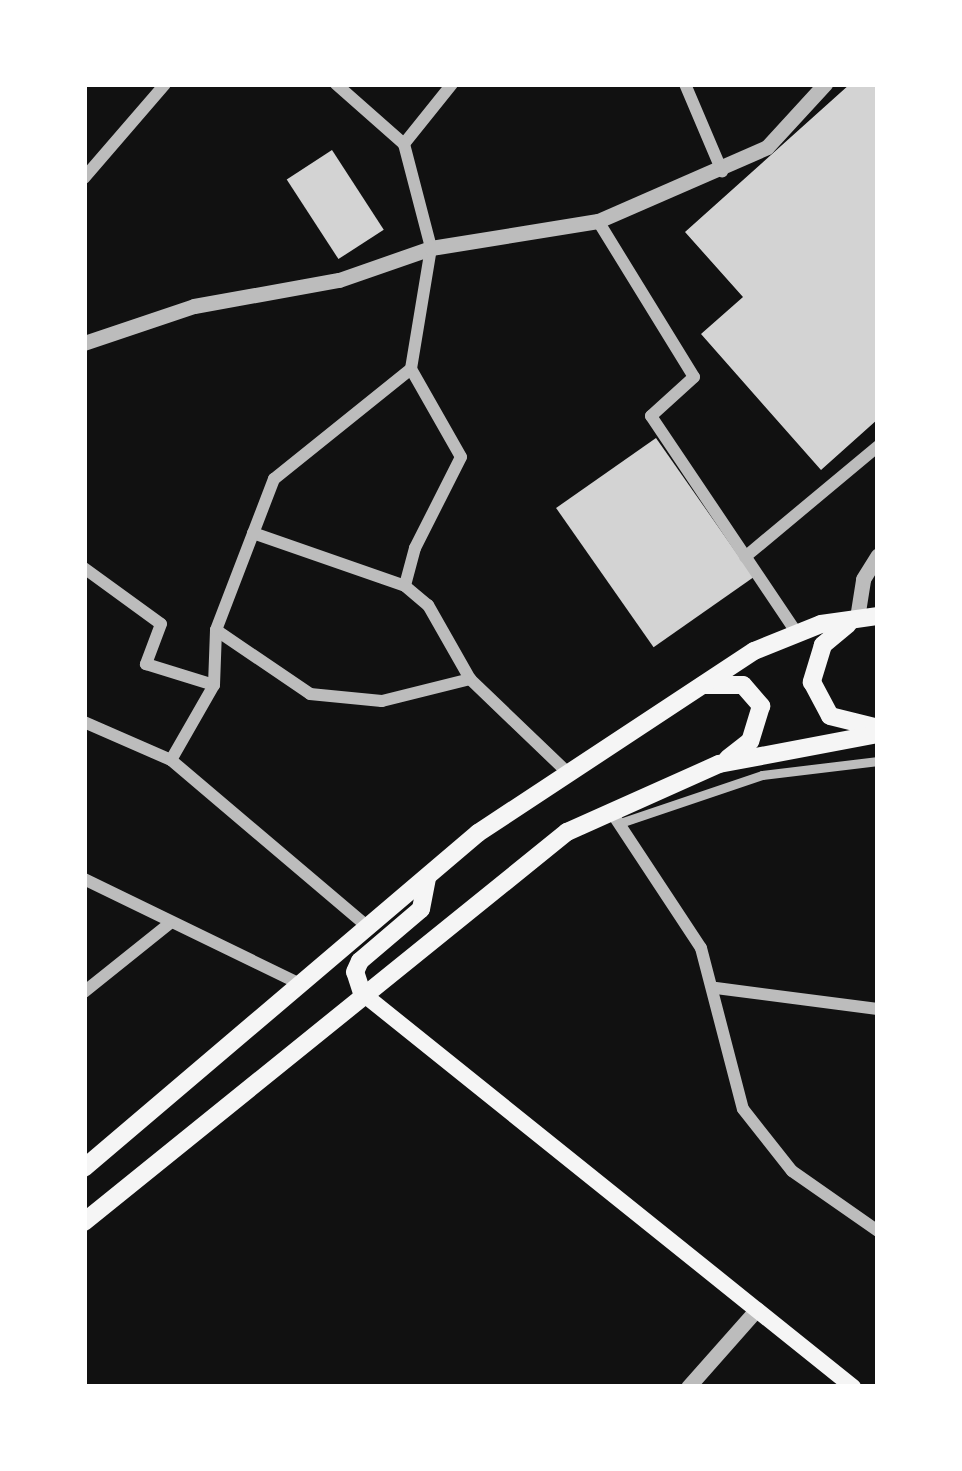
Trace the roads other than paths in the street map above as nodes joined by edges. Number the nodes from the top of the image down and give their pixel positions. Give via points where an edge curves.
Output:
1 (165, 84) edge
2 (336, 84) edge
3 (452, 84) edge
4 (685, 84) edge
5 (825, 84) edge
6 (404, 144) junction
7 (723, 172) junction
8 (84, 178) edge
9 (598, 221) junction
10 (431, 248) junction
11 (84, 343) edge
12 (411, 369) junction
13 (878, 446) edge
14 (253, 533) junction
15 (878, 555) edge
16 (745, 556) junction
17 (84, 568) edge
18 (405, 586) junction
19 (878, 616) edge
20 (857, 618) junction
21 (216, 630) junction
22 (796, 632) junction
23 (470, 679) junction
24 (214, 685) junction
25 (692, 687) junction
26 (84, 722) edge
27 (878, 731) edge
28 (171, 760) junction
29 (878, 760) edge
30 (719, 764) junction
31 (567, 772) junction
32 (615, 816) junction
33 (427, 878) junction
34 (84, 879) edge
35 (169, 924) junction
36 (369, 928) junction
37 (300, 984) junction
38 (716, 988) junction
39 (84, 992) edge
40 (362, 993) junction
41 (878, 1009) edge
42 (84, 1168) edge
43 (84, 1222) edge
44 (878, 1231) edge
45 (757, 1310) junction
46 (688, 1387) edge
47 (854, 1387) edge

1 - 8 street
2 - 6 street
3 - 6 street
4 - 7 street
5 - 7 street via 767,147
6 - 10 street
7 - 9 street
9 - 10 street
9 - 16 street via 694,377 651,416
10 - 11 street via 339,280 194,306
10 - 12 street
12 - 14 street via 274,479
12 - 18 street via 461,457
13 - 16 street
14 - 18 street
14 - 21 street
15 - 20 street via 863,579
16 - 22 street
17 - 24 street via 161,624 146,664
18 - 23 street via 428,605
19 - 20 main road
20 - 22 main road
20 - 27 main road via 823,645 812,682 830,716
21 - 23 street via 310,694 382,701
21 - 24 street
22 - 25 main road
23 - 31 street
24 - 28 street
25 - 30 main road via 743,685 760,706 750,742
25 - 31 main road
26 - 28 street
27 - 30 main road
28 - 36 street
29 - 32 street via 763,775
30 - 32 main road
31 - 33 main road
32 - 38 street via 671,896
32 - 40 main road via 536,854
33 - 36 main road
33 - 40 main road via 421,908 360,962
34 - 35 street
35 - 37 street
35 - 39 street
36 - 37 main road
37 - 42 main road
38 - 41 street
38 - 44 street via 743,1109 792,1171
40 - 43 main road
40 - 45 main road
45 - 46 street
45 - 47 main road

